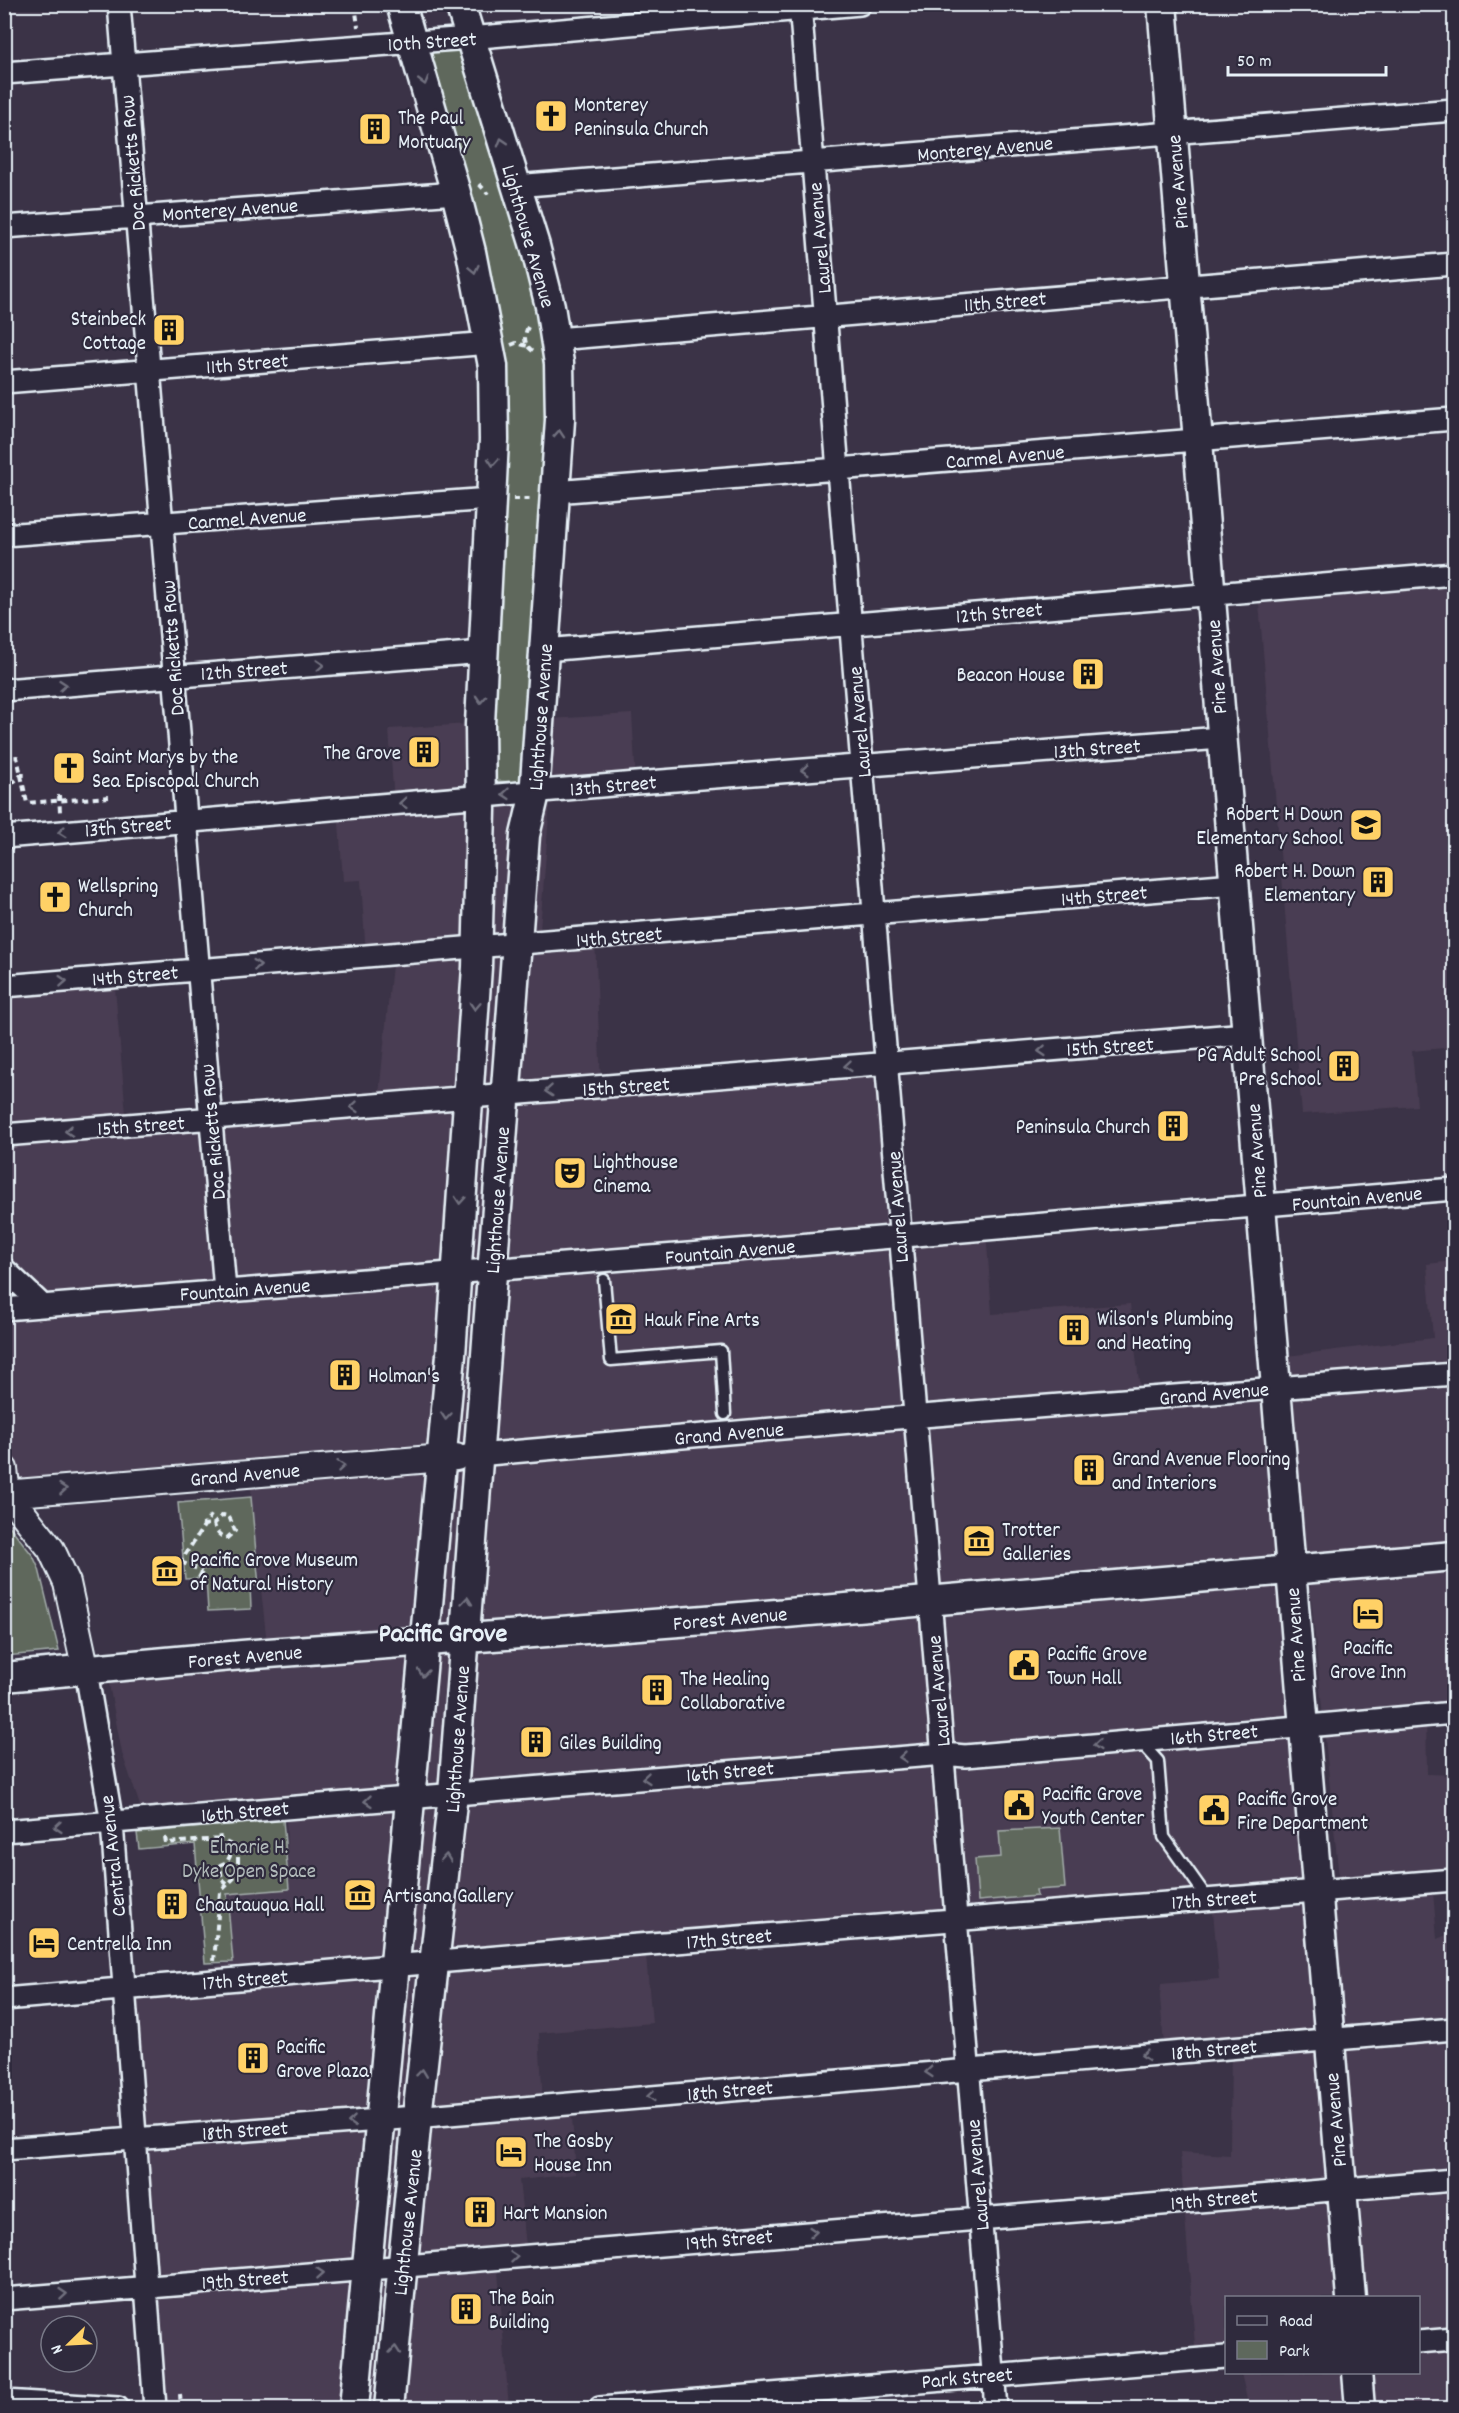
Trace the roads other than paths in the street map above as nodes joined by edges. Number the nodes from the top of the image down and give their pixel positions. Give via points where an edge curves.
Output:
1 (119, 4) edge
2 (400, 4) edge
3 (460, 4) edge
4 (860, 4) edge
5 (1162, 4) edge
6 (800, 7) edge
7 (470, 38) junction
8 (412, 42) junction
9 (124, 63) junction
10 (4, 73) edge
11 (1455, 110) edge
12 (1173, 134) junction
13 (813, 162) junction
14 (515, 186) junction
15 (456, 192) junction
16 (136, 216) junction
17 (4, 227) edge
18 (1455, 264) edge
19 (1186, 286) junction
20 (826, 315) junction
21 (556, 339) junction
22 (490, 343) junction
23 (150, 371) junction
24 (4, 382) edge
25 (1455, 419) edge
26 (1198, 441) junction
27 (838, 470) junction
28 (555, 492) junction
29 (490, 499) junction
30 (163, 524) junction
31 (4, 535) edge
32 (1455, 574) edge
33 (1210, 594) junction
34 (851, 624) junction
35 (544, 650) junction
36 (484, 652) junction
37 (173, 676) junction
38 (4, 690) edge
39 (1221, 738) junction
40 (863, 766) junction
41 (535, 791) junction
42 (480, 796) junction
43 (185, 821) junction
44 (4, 837) edge
45 (1234, 884) junction
46 (874, 915) junction
47 (518, 944) junction
48 (478, 948) junction
49 (198, 970) junction
50 (4, 986) edge
51 (1247, 1034) junction
52 (887, 1062) junction
53 (504, 1095) junction
54 (467, 1098) junction
55 (211, 1120) junction
56 (4, 1135) edge
57 (1455, 1189) edge
58 (1260, 1207) junction
59 (899, 1236) junction
60 (4, 1269) edge
61 (494, 1269) junction
62 (455, 1272) junction
63 (604, 1280) dead end
64 (225, 1291) junction
65 (43, 1306) junction
66 (4, 1309) edge
67 (1455, 1374) edge
68 (1276, 1388) junction
69 (725, 1414) dead end
70 (915, 1417) junction
71 (459, 1456) junction
72 (5, 1485) edge
73 (1455, 1556) edge
74 (1290, 1571) junction
75 (931, 1600) junction
76 (464, 1639) junction
77 (425, 1642) junction
78 (86, 1671) junction
79 (4, 1677) edge
80 (1455, 1713) edge
81 (1302, 1726) junction
82 (1139, 1740) junction
83 (944, 1754) junction
84 (453, 1794) junction
85 (411, 1797) junction
86 (112, 1823) junction
87 (4, 1831) edge
88 (1455, 1880) edge
89 (1317, 1891) junction
90 (1208, 1899) junction
91 (958, 1920) junction
92 (435, 1962) junction
93 (396, 1966) junction
94 (124, 1990) junction
95 (4, 1999) edge
96 (1455, 2029) edge
97 (1328, 2040) junction
98 (968, 2069) junction
99 (417, 2116) junction
100 (380, 2120) junction
101 (134, 2138) junction
102 (4, 2149) edge
103 (1455, 2180) edge
104 (1341, 2189) junction
105 (980, 2217) junction
106 (403, 2267) junction
107 (366, 2270) junction
108 (147, 2287) junction
109 (1351, 2296) edge
110 (4, 2299) edge
111 (1455, 2340) edge
112 (1420, 2342) edge
113 (1225, 2357) edge
114 (1357, 2374) edge
115 (994, 2375) junction
116 (4, 2401) edge
117 (668, 2405) edge
118 (118, 2409) edge
119 (155, 2409) edge
120 (354, 2409) edge
121 (389, 2409) edge
122 (600, 2409) edge
123 (996, 2409) edge
124 (1360, 2409) edge

1 - 9 street, Doc Ricketts Row
2 - 8 main road, Lighthouse Avenue
3 - 7 main road, Lighthouse Avenue
4 - 6 street, 10th Street
5 - 12 main road, Pine Avenue
6 - 7 street, 10th Street
6 - 13 street, Laurel Avenue
7 - 8 street, 10th Street
14 -> 7 main road, Lighthouse Avenue
8 - 9 street, 10th Street
8 -> 15 main road, Lighthouse Avenue
9 - 10 street, 10th Street
9 - 16 street, Doc Ricketts Row
11 - 12 street, Monterey Avenue
12 - 13 street, Monterey Avenue
12 - 19 main road, Pine Avenue
13 - 14 street, Monterey Avenue
13 - 20 street, Laurel Avenue
14 - 21 main road, Lighthouse Avenue via 535,246
15 - 16 street, Monterey Avenue
15 -> 22 main road, Lighthouse Avenue
16 - 17 street, Monterey Avenue
16 - 23 street, Doc Ricketts Row
18 - 19 street, 11th Street
19 - 20 street, 11th Street
19 - 26 main road, Pine Avenue
20 - 21 street, 11th Street
20 - 27 street, Laurel Avenue
28 -> 21 main road, Lighthouse Avenue via 560,420
22 - 23 street, 11th Street
22 -> 29 main road, Lighthouse Avenue via 495,388
23 - 24 street, 11th Street
23 - 30 street, Doc Ricketts Row
25 - 26 street, Carmel Avenue
26 - 27 street, Carmel Avenue
26 - 33 main road, Pine Avenue
27 - 28 street, Carmel Avenue
27 - 34 street, Laurel Avenue
28 - 35 main road, Lighthouse Avenue
29 - 30 street, Carmel Avenue
29 - 36 main road, Lighthouse Avenue
30 - 31 street, Carmel Avenue
30 - 37 street, Doc Ricketts Row
32 - 33 street, 12th Street
33 - 34 street, 12th Street
33 - 39 main road, Pine Avenue
34 - 35 street, 12th Street
34 - 40 street, Laurel Avenue
35 - 41 main road, Lighthouse Avenue
37 -> 36 street, 12th Street
36 -> 42 main road, Lighthouse Avenue
38 -> 37 street, 12th Street
37 - 43 street, Doc Ricketts Row
39 - 40 street, 13th Street
39 - 45 main road, Pine Avenue
40 -> 41 street, 13th Street
40 - 46 street, Laurel Avenue
41 -> 42 street, 13th Street
41 - 47 main road, Lighthouse Avenue via 525,835
42 -> 43 street, 13th Street
42 - 48 main road, Lighthouse Avenue
43 -> 44 street, 13th Street
43 - 49 street, Doc Ricketts Row
45 - 46 street, 14th Street
45 - 51 main road, Pine Avenue
46 - 47 street, 14th Street
46 - 52 street, Laurel Avenue
47 - 48 street, 14th Street
47 - 53 main road, Lighthouse Avenue
49 -> 48 street, 14th Street
48 -> 54 main road, Lighthouse Avenue
50 -> 49 street, 14th Street
49 - 55 street, Doc Ricketts Row
51 -> 52 street, 15th Street
51 - 58 main road, Pine Avenue
52 -> 53 street, 15th Street
52 - 59 street, Laurel Avenue
53 - 54 street, 15th Street
53 - 61 main road, Lighthouse Avenue
54 -> 55 street, 15th Street
54 -> 62 main road, Lighthouse Avenue
55 -> 56 street, 15th Street
55 - 64 street, Doc Ricketts Row
57 - 58 street, Fountain Avenue
58 - 59 street, Fountain Avenue
58 - 68 main road, Pine Avenue
59 - 61 street, Fountain Avenue
59 - 70 street, Laurel Avenue
60 - 65 street
61 - 62 street, Fountain Avenue
61 - 71 main road, Lighthouse Avenue
62 - 64 street, Fountain Avenue
62 -> 71 main road, Lighthouse Avenue
63 - 69 lane via 611,1360 721,1352
64 - 65 street, Fountain Avenue
65 - 66 street, Fountain Avenue
67 - 68 street, Grand Avenue
68 - 70 street, Grand Avenue
68 - 74 main road, Pine Avenue
70 - 71 street, Grand Avenue
70 - 75 street, Laurel Avenue
72 -> 71 street, Grand Avenue
76 -> 71 main road, Lighthouse Avenue
71 - 77 main road, Lighthouse Avenue
72 - 78 street, Central Avenue via 60,1564
73 - 74 main road, Forest Avenue
74 - 75 main road, Forest Avenue
74 - 81 main road, Pine Avenue
75 - 76 main road, Forest Avenue
75 - 83 street, Laurel Avenue
76 - 77 main road, Forest Avenue
76 - 84 main road, Lighthouse Avenue
77 - 78 main road, Forest Avenue
77 -> 85 main road, Lighthouse Avenue
78 - 79 main road, Forest Avenue
78 - 86 street, Central Avenue
80 - 81 street, 16th Street
81 - 82 street, 16th Street
81 - 89 main road, Pine Avenue
82 -> 83 street, 16th Street via 965,1756
82 - 90 lane via 1158,1761 1164,1837
83 -> 84 street, 16th Street
83 - 91 street, Laurel Avenue
84 - 85 street, 16th Street
92 -> 84 main road, Lighthouse Avenue
85 -> 86 street, 16th Street
85 - 93 main road, Lighthouse Avenue
86 -> 87 street, 16th Street
86 - 94 street, Central Avenue
88 - 89 street, 17th Street
89 - 90 street, 17th Street
89 - 97 main road, Pine Avenue
90 - 91 street, 17th Street
91 - 92 street, 17th Street
91 - 98 street, Laurel Avenue
92 - 93 street, 17th Street
99 -> 92 main road, Lighthouse Avenue
93 - 94 street, 17th Street
93 - 100 main road, Lighthouse Avenue
94 - 95 street, 17th Street
94 - 101 street, Central Avenue
96 - 97 street, 18th Street
97 -> 98 street, 18th Street
97 - 104 main road, Pine Avenue
98 -> 99 street, 18th Street
98 - 105 street, Laurel Avenue
99 - 100 street, 18th Street
99 - 106 main road, Lighthouse Avenue
100 -> 101 street, 18th Street
100 - 107 main road, Lighthouse Avenue
101 - 102 street, 18th Street
101 - 108 street, Central Avenue
103 - 104 street, 19th Street
104 - 105 street, 19th Street
104 - 109 main road, Pine Avenue
106 -> 105 street, 19th Street
105 - 115 street, Laurel Avenue
106 - 107 street, 19th Street
121 -> 106 main road, Lighthouse Avenue
108 -> 107 street, 19th Street
107 - 120 main road, Lighthouse Avenue
110 -> 108 street, 19th Street
108 - 119 street, Central Avenue
111 - 112 street
113 - 115 street, Park Street
114 - 124 main road
115 - 117 street, Park Street
115 - 123 street, Laurel Avenue
116 - 118 street
117 - 122 street, Park Street

